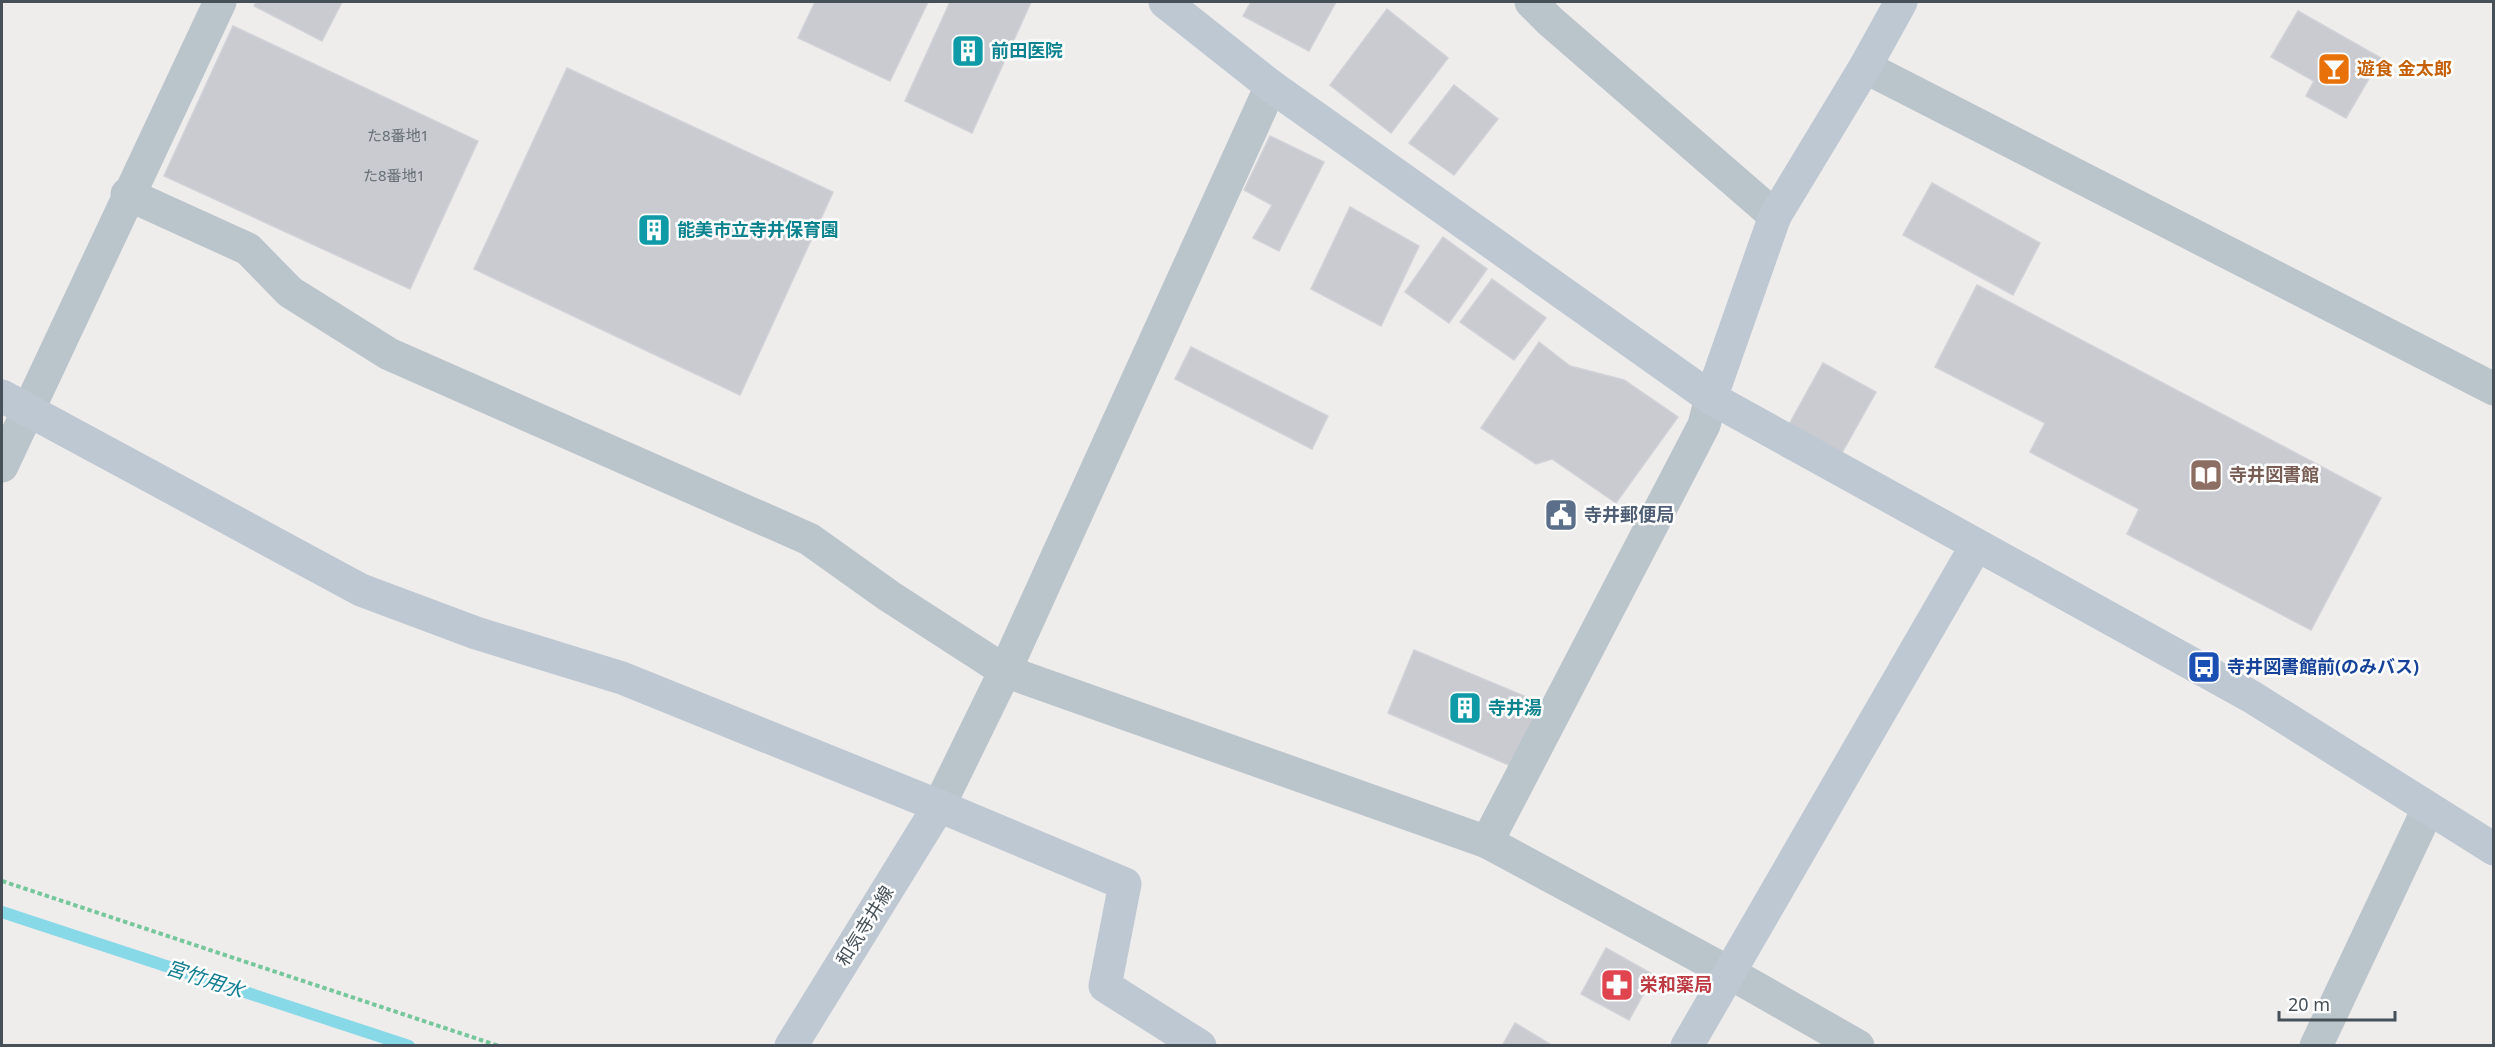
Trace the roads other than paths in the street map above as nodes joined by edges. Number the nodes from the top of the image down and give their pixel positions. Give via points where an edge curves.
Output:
1 (220, 2) edge
2 (1165, 2) edge
3 (1531, 2) edge
4 (1901, 2) edge
5 (1865, 67) junction
6 (1271, 86) junction
7 (128, 194) junction
8 (1775, 216) junction
9 (2493, 389) edge
10 (1711, 398) junction
11 (14, 403) edge
12 (2, 466) edge
13 (1976, 546) junction
14 (1005, 671) junction
15 (939, 806) junction
16 (2428, 809) junction
17 (1487, 842) junction
18 (2493, 849) edge
19 (1728, 972) junction
20 (791, 1046) edge
21 (1200, 1046) edge
22 (1687, 1046) edge
23 (1858, 1046) edge
24 (2316, 1046) edge

1 - 7 street
2 - 6 street
3 - 8 street
4 - 5 street
5 - 8 street
5 - 9 street
6 - 10 street
6 - 14 street
7 - 11 street
7 - 14 street via 248,249 290,292 390,354 809,539
8 - 10 street
10 - 13 street
10 - 17 street via 1704,425
11 - 12 street
11 - 15 street via 361,590 476,633 622,678
13 - 16 street via 2252,697
13 - 19 street
14 - 15 street
14 - 17 street
15 - 20 street, 和気寺井線
15 - 21 street via 1125,884 1105,986
16 - 18 street
16 - 24 street
17 - 19 street
19 - 22 street
19 - 23 street

